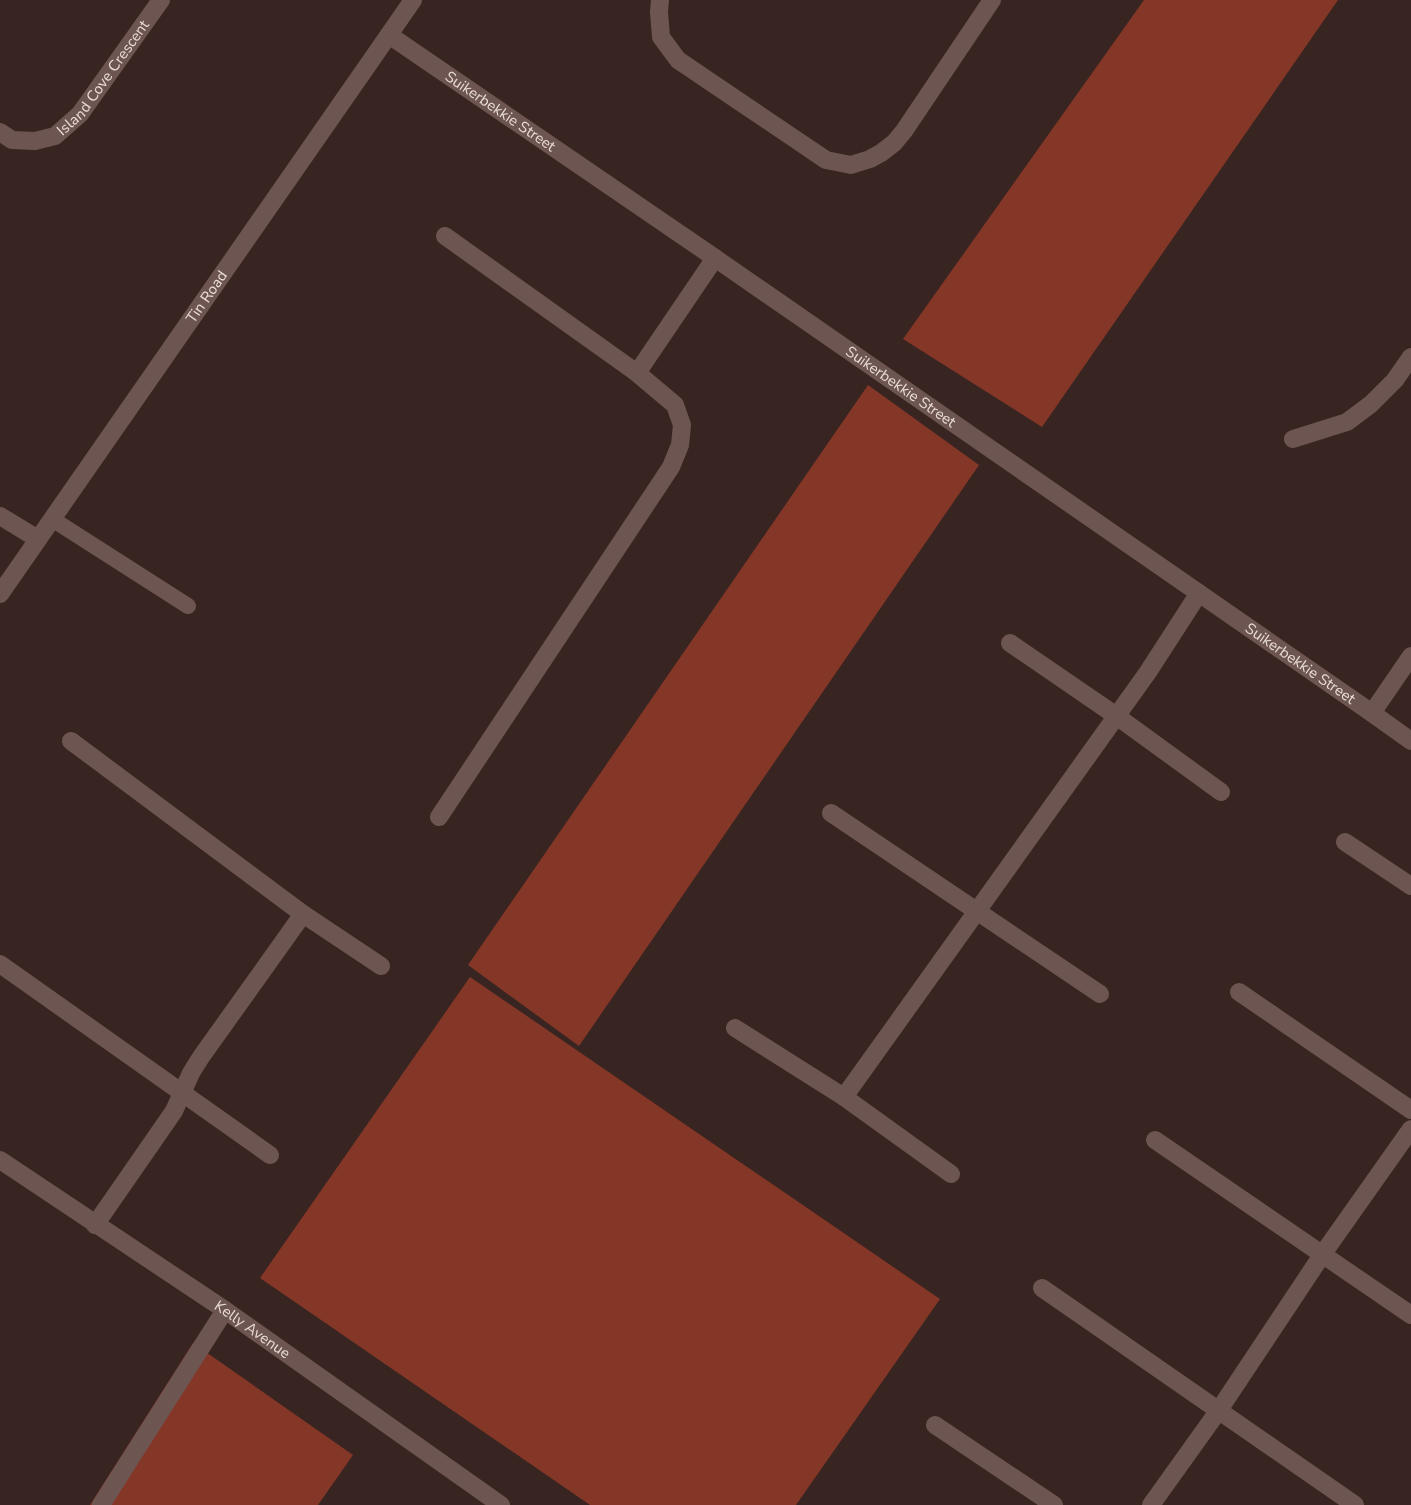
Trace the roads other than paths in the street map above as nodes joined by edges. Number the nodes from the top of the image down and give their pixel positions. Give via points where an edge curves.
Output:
1 (161, 0) edge
2 (413, 0) edge
3 (660, 0) edge
4 (992, 0) edge
5 (389, 35) junction
6 (0, 132) edge
7 (445, 236) dead end
8 (715, 258) junction
9 (1411, 357) edge
10 (637, 373) junction
11 (1293, 439) dead end
12 (0, 516) edge
13 (52, 519) junction
14 (38, 539) junction
15 (1199, 593) junction
16 (0, 594) edge
17 (188, 606) dead end
18 (1010, 643) dead end
19 (1411, 657) edge
20 (1372, 713) junction
21 (1116, 715) junction
22 (71, 741) dead end
23 (1411, 741) edge
24 (1221, 792) dead end
25 (831, 813) dead end
26 (439, 817) dead end
27 (1345, 842) dead end
28 (1411, 886) edge
29 (978, 911) junction
30 (303, 914) junction
31 (0, 964) edge
32 (381, 966) dead end
33 (1239, 992) dead end
34 (1100, 993) dead end
35 (735, 1028) dead end
36 (182, 1093) junction
37 (844, 1097) junction
38 (1411, 1110) edge
39 (1411, 1129) edge
40 (1155, 1140) dead end
41 (270, 1155) dead end
42 (0, 1160) edge
43 (951, 1174) dead end
44 (95, 1225) junction
45 (1322, 1255) junction
46 (1042, 1288) dead end
47 (225, 1310) junction
48 (1411, 1315) edge
49 (1219, 1410) junction
50 (935, 1425) dead end
51 (101, 1505) edge
52 (501, 1505) edge
53 (1054, 1505) edge
54 (1151, 1505) edge
55 (1355, 1505) edge

1 - 6 street, Island Cove Crescent via 80,114 55,136 35,141 12,140
2 - 5 street, Tin Road
3 - 4 street via 661,37 678,60 826,160 851,165 870,159 894,143
5 - 8 street, Suikerbekkie Street
5 - 13 street, Tin Road
7 - 10 street
8 - 10 street
8 - 15 street, Suikerbekkie Street
9 - 11 street via 1395,380 1347,422
10 - 26 street via 675,405 682,425 680,445 671,467
12 - 14 street
13 - 14 street, Tin Road
13 - 17 lane
14 - 16 street, Tin Road
15 - 20 street, Suikerbekkie Street
15 - 21 street
18 - 21 street
19 - 20 street
20 - 23 street, Suikerbekkie Street
21 - 24 street
21 - 29 street
22 - 30 street
25 - 29 street
27 - 28 street
29 - 34 street
29 - 37 street
30 - 32 street
30 - 36 street via 201,1057
31 - 36 street
33 - 38 street
35 - 37 street
36 - 41 street
36 - 44 street via 174,1111
37 - 43 street
39 - 45 street
40 - 45 street
42 - 44 street, Kelly Avenue
44 - 47 street, Kelly Avenue
45 - 48 street
45 - 49 street
46 - 49 street
47 - 51 street
47 - 52 street, Kelly Avenue
49 - 54 street
49 - 55 street
50 - 53 street

